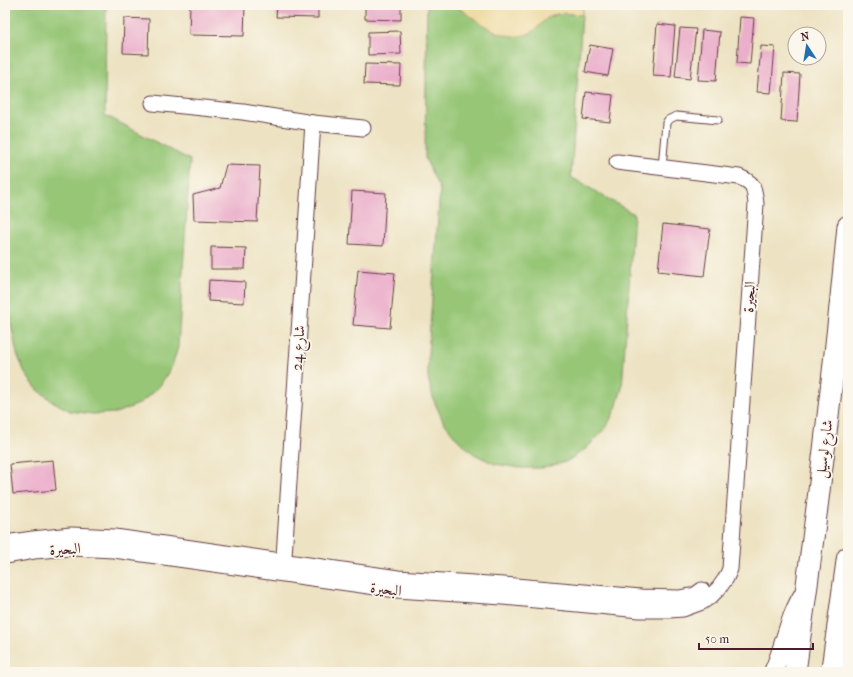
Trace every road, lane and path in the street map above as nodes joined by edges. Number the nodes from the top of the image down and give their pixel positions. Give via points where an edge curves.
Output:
1 (153, 102) dead end
2 (718, 120) dead end
3 (313, 123) junction
4 (363, 128) dead end
5 (617, 162) dead end
6 (662, 168) junction
7 (848, 226) edge
8 (85, 542) junction
9 (5, 543) edge
10 (5, 556) edge
11 (848, 558) edge
12 (283, 567) junction
13 (807, 587) junction
14 (773, 672) edge
15 (795, 672) edge
16 (832, 672) edge

1 - 3 street
2 - 6 lane via 676,116 668,120
3 - 4 street
3 - 12 street, شارع 24
5 - 6 street, البحيرة
6 - 12 street, البحيرة via 739,177 748,180 755,192 730,569 711,596 683,609 640,610 397,590 334,582
7 - 13 main road, شارع لوسيل
8 - 9 street, البحيرة via 70,535
8 - 10 street, البحيرة via 71,548
8 - 12 street, البحيرة via 115,537
11 - 16 highway
13 - 14 street via 794,609
13 - 15 main road, شارع لوسيل

